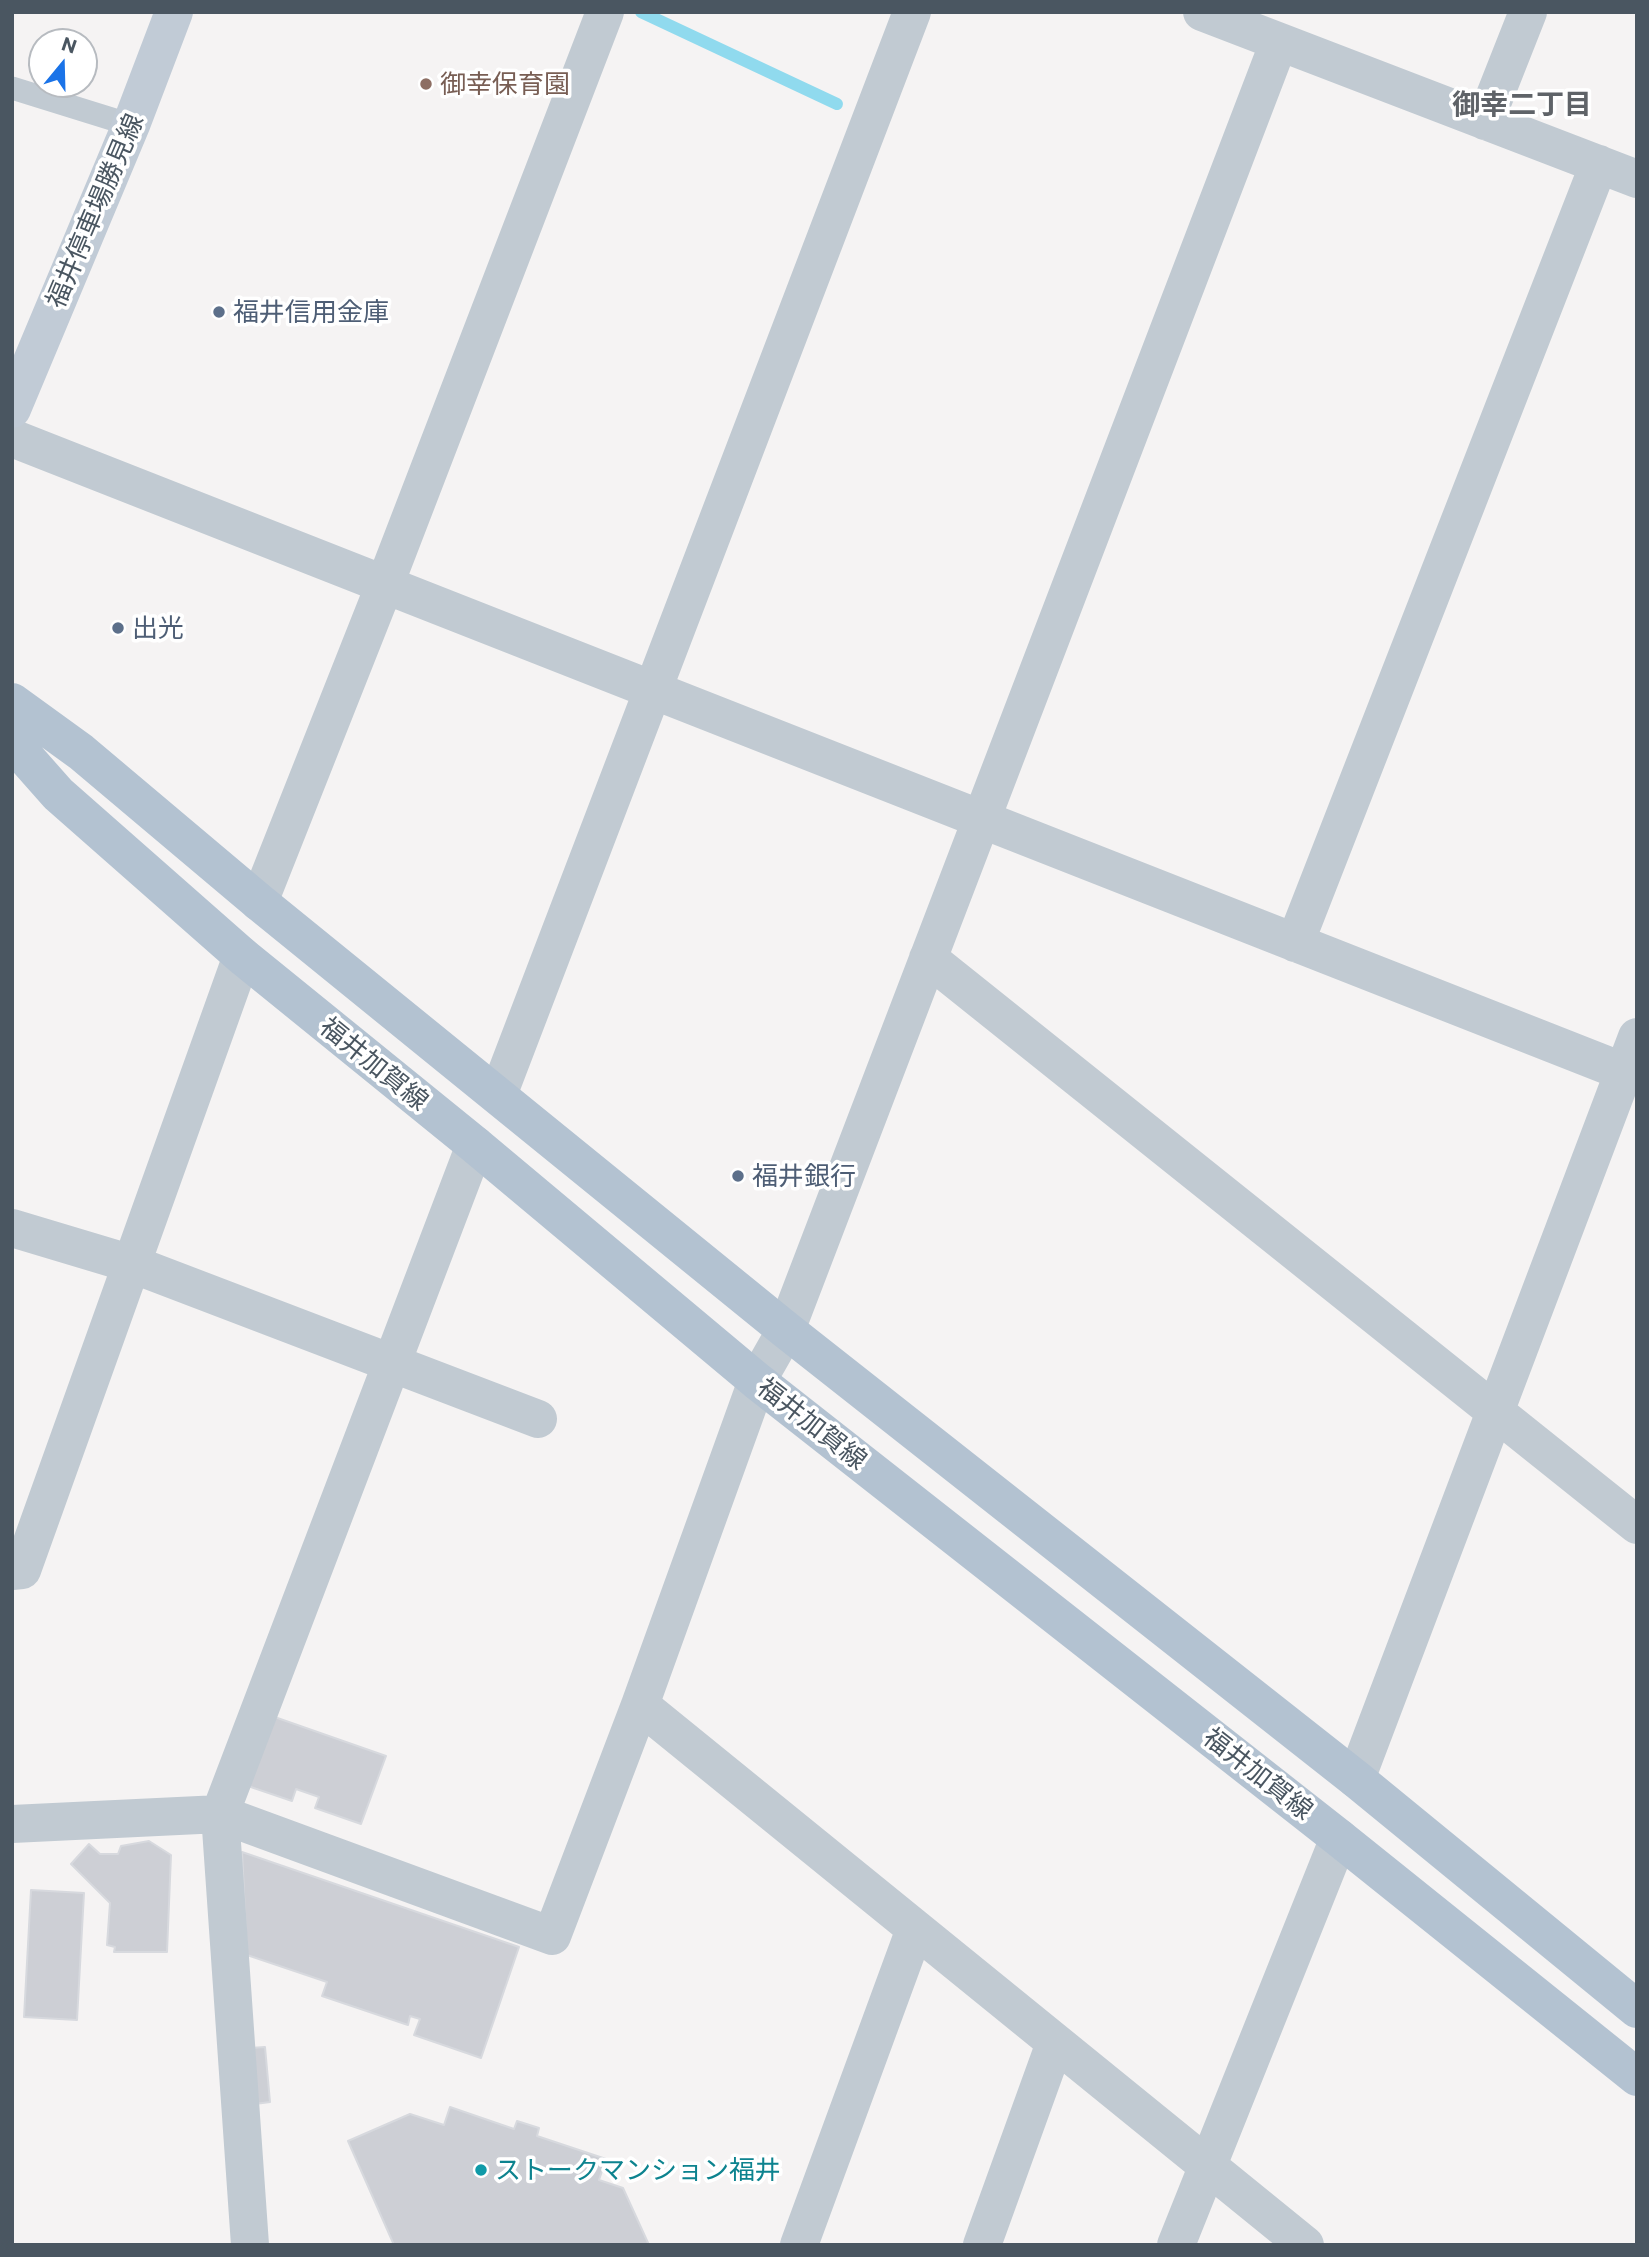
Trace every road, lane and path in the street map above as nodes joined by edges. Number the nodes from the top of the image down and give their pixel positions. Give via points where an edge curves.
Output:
1 (174, 12) edge
2 (605, 12) edge
3 (912, 12) edge
4 (1202, 12) edge
5 (1528, 12) edge
6 (1279, 42) junction
7 (12, 88) edge
8 (1485, 121) junction
9 (131, 125) junction
10 (1599, 164) junction
11 (1637, 179) edge
12 (12, 409) edge
13 (12, 438) edge
14 (386, 584) junction
15 (654, 690) junction
16 (12, 702) edge
17 (12, 742) edge
18 (982, 819) junction
19 (258, 902) junction
20 (1295, 943) junction
21 (242, 956) junction
22 (928, 958) junction
23 (1632, 1062) edge
24 (498, 1095) junction
25 (475, 1145) junction
26 (12, 1228) edge
27 (132, 1264) junction
28 (786, 1330) junction
29 (391, 1361) junction
30 (757, 1381) junction
31 (1496, 1410) junction
32 (538, 1419) dead end
33 (1637, 1525) edge
34 (12, 1571) edge
35 (639, 1705) junction
36 (1356, 1779) junction
37 (220, 1814) junction
38 (12, 1824) edge
39 (1339, 1838) junction
40 (915, 1929) junction
41 (1637, 2009) edge
42 (1055, 2043) junction
43 (1637, 2077) edge
44 (1206, 2166) junction
45 (250, 2245) edge
46 (799, 2245) edge
47 (982, 2245) edge
48 (1177, 2245) edge
49 (1305, 2245) edge

1 - 9 main road, 福井停車場勝見線
2 - 14 street
3 - 15 street
4 - 6 street
5 - 8 street
6 - 8 street
6 - 18 street
7 - 9 lane
8 - 10 street
9 - 12 main road, 福井停車場勝見線
10 - 11 street
10 - 20 street
13 - 14 street
14 - 15 street
14 - 19 street
15 - 18 street
15 - 24 street
16 - 19 main road, 福井加賀線 via 81,752
17 - 21 main road, 福井加賀線 via 58,794
18 - 20 street
18 - 22 street
19 - 24 main road, 福井加賀線
20 - 23 street
21 - 25 main road, 福井加賀線
21 - 27 street
22 - 28 street
22 - 31 street
23 - 31 street
24 - 28 main road, 福井加賀線
25 - 29 street
25 - 30 main road, 福井加賀線
26 - 27 street
27 - 29 street
27 - 34 street via 22,1570
28 - 30 street
28 - 36 main road, 福井加賀線
29 - 32 street
29 - 37 street
30 - 35 street
30 - 39 main road, 福井加賀線
31 - 33 street
31 - 36 street
35 - 37 street via 552,1936
35 - 40 street
36 - 41 main road, 福井加賀線
37 - 38 street
37 - 45 street
39 - 43 main road, 福井加賀線
39 - 44 street
40 - 42 street
40 - 46 street
42 - 44 street
42 - 47 street
44 - 48 street
44 - 49 street

